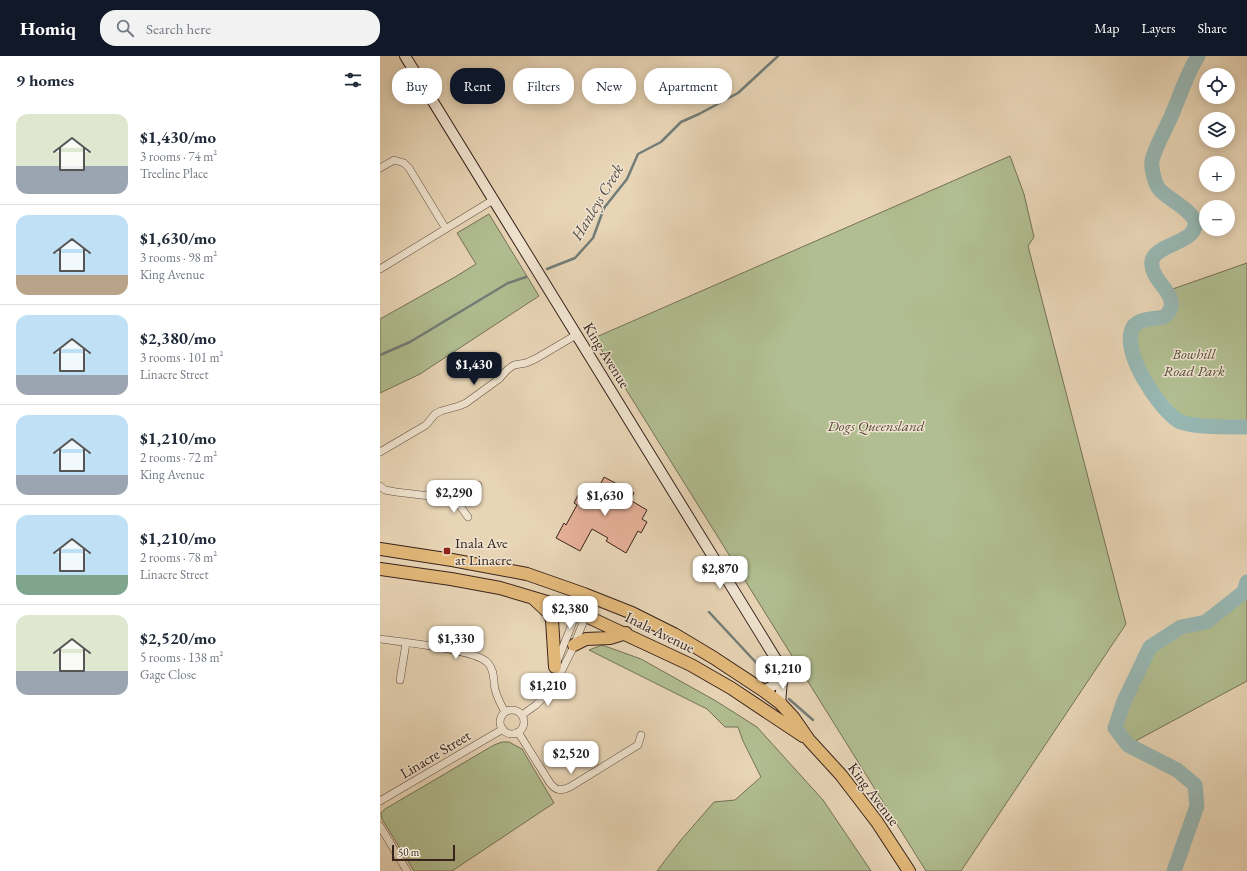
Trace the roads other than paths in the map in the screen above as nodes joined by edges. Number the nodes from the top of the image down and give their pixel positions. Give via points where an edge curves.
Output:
1 (405, 56) edge
2 (380, 168) edge
3 (493, 200) junction
4 (446, 229) junction
5 (380, 269) edge
6 (576, 335) junction
7 (380, 452) edge
8 (478, 485) dead end
9 (380, 486) edge
10 (455, 499) junction
11 (468, 517) dead end
12 (380, 549) edge
13 (380, 570) edge
14 (589, 596) junction
15 (532, 598) junction
16 (581, 614) junction
17 (626, 633) junction
18 (380, 639) edge
19 (406, 643) junction
20 (574, 645) junction
21 (559, 669) junction
22 (781, 671) junction
23 (400, 680) dead end
24 (764, 691) junction
25 (782, 706) junction
26 (505, 712) junction
27 (522, 714) junction
28 (503, 729) junction
29 (796, 731) joint
30 (518, 732) junction
31 (641, 735) dead end
32 (809, 740) junction
33 (380, 802) edge
34 (380, 826) edge
35 (407, 871) edge
36 (909, 871) edge

1 - 3 street, King Avenue
2 - 4 street via 394,160 404,163
3 - 4 street
3 - 6 street, King Avenue
4 - 5 street
6 - 7 street via 537,358 507,370 466,403 435,414 426,425
6 - 22 street, King Avenue via 773,654
8 - 10 street
9 - 10 street via 396,492
10 - 11 street
12 - 14 main road, Inala Avenue via 527,574
13 - 15 main road, Inala Avenue via 500,588
14 - 16 street
14 - 16 street
14 - 24 main road, Inala Avenue via 632,613 674,634
15 - 16 main road, Inala Avenue
15 - 21 main road via 549,613 552,620
16 - 17 main road, Inala Avenue
16 - 20 street
16 - 21 street
17 - 20 main road via 610,638 586,639
17 - 29 main road, Inala Avenue via 731,688
18 - 19 street
19 - 23 street
19 - 26 street via 460,652 480,657 488,662 494,672 495,689
20 - 21 street
21 - 27 street via 543,698
22 - 24 street via 774,684
22 - 25 street, King Avenue
24 - 25 main road, Inala Avenue
25 - 32 main road, King Avenue
26 - 27 street via 514,710
26 - 28 street via 500,719
27 - 30 street via 524,723
28 - 30 street via 512,734
28 - 33 street, Linacre Street
29 - 32 main road, King Avenue
30 - 31 street via 550,783 558,790 570,788 638,745
32 - 36 main road, King Avenue via 841,775 877,822
34 - 35 street

